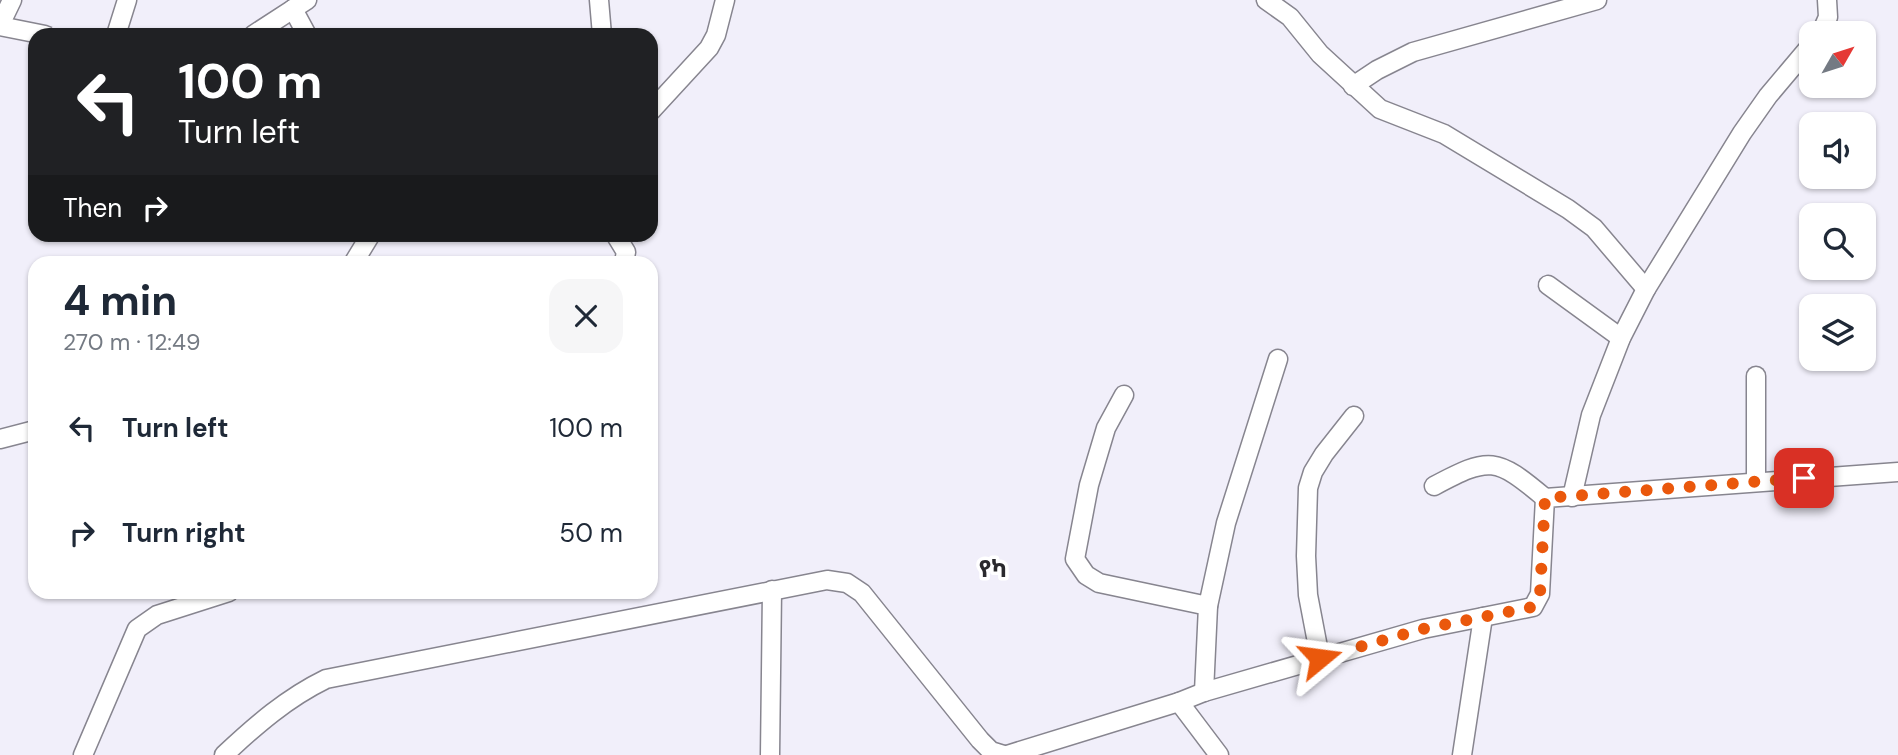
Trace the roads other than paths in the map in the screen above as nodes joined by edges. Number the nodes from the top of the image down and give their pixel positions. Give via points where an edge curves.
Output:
1 (12, 0) edge
2 (127, 0) edge
3 (600, 0) edge
4 (725, 0) edge
5 (1266, 0) edge
6 (1597, 0) edge
7 (1827, 0) edge
8 (300, 5) edge
9 (1827, 21) edge
10 (0, 26) edge
11 (118, 28) edge
12 (264, 28) edge
13 (305, 28) edge
14 (601, 28) edge
15 (28, 32) edge
16 (1799, 59) edge
17 (1353, 86) junction
18 (658, 103) edge
19 (1548, 285) dead end
20 (1646, 289) junction
21 (1621, 338) junction
22 (1278, 359) dead end
23 (1756, 376) dead end
24 (1124, 395) dead end
25 (1354, 416) dead end
26 (28, 432) edge
27 (0, 439) edge
28 (1898, 472) edge
29 (1756, 481) junction
30 (1434, 485) dead end
31 (1572, 497) junction
32 (1545, 498) junction
33 (772, 590) junction
34 (207, 599) edge
35 (1208, 606) junction
36 (1483, 617) junction
37 (1320, 658) junction
38 (1203, 692) junction
39 (1179, 702) junction
40 (83, 755) edge
41 (224, 755) edge
42 (770, 755) edge
43 (1005, 755) edge
44 (1219, 755) edge
45 (1462, 755) edge

1 - 10 street
2 - 11 street
3 - 14 street
4 - 18 street via 709,48
5 - 17 street via 1290,18
6 - 17 street via 1413,52
7 - 9 street
8 - 12 street
8 - 13 street
10 - 15 street
16 - 20 street via 1742,133
17 - 20 street via 1380,109 1444,134 1569,209 1594,228
19 - 21 street
20 - 21 street
21 - 31 street via 1591,415
22 - 35 street via 1226,523
23 - 29 street
24 - 35 street via 1106,428 1075,559 1086,575 1099,583
25 - 37 street via 1324,454 1308,488 1308,596
26 - 27 street
28 - 29 street
29 - 31 street
30 - 32 street via 1468,468 1496,464
31 - 32 street
32 - 36 street via 1539,601 1525,610
33 - 41 street via 326,679 265,717
33 - 42 street
33 - 43 street via 827,580 855,588 980,740 991,751
34 - 40 street via 158,615 137,629
35 - 38 street
36 - 37 street
36 - 45 street
37 - 38 street
38 - 39 street
39 - 43 street
39 - 44 street

